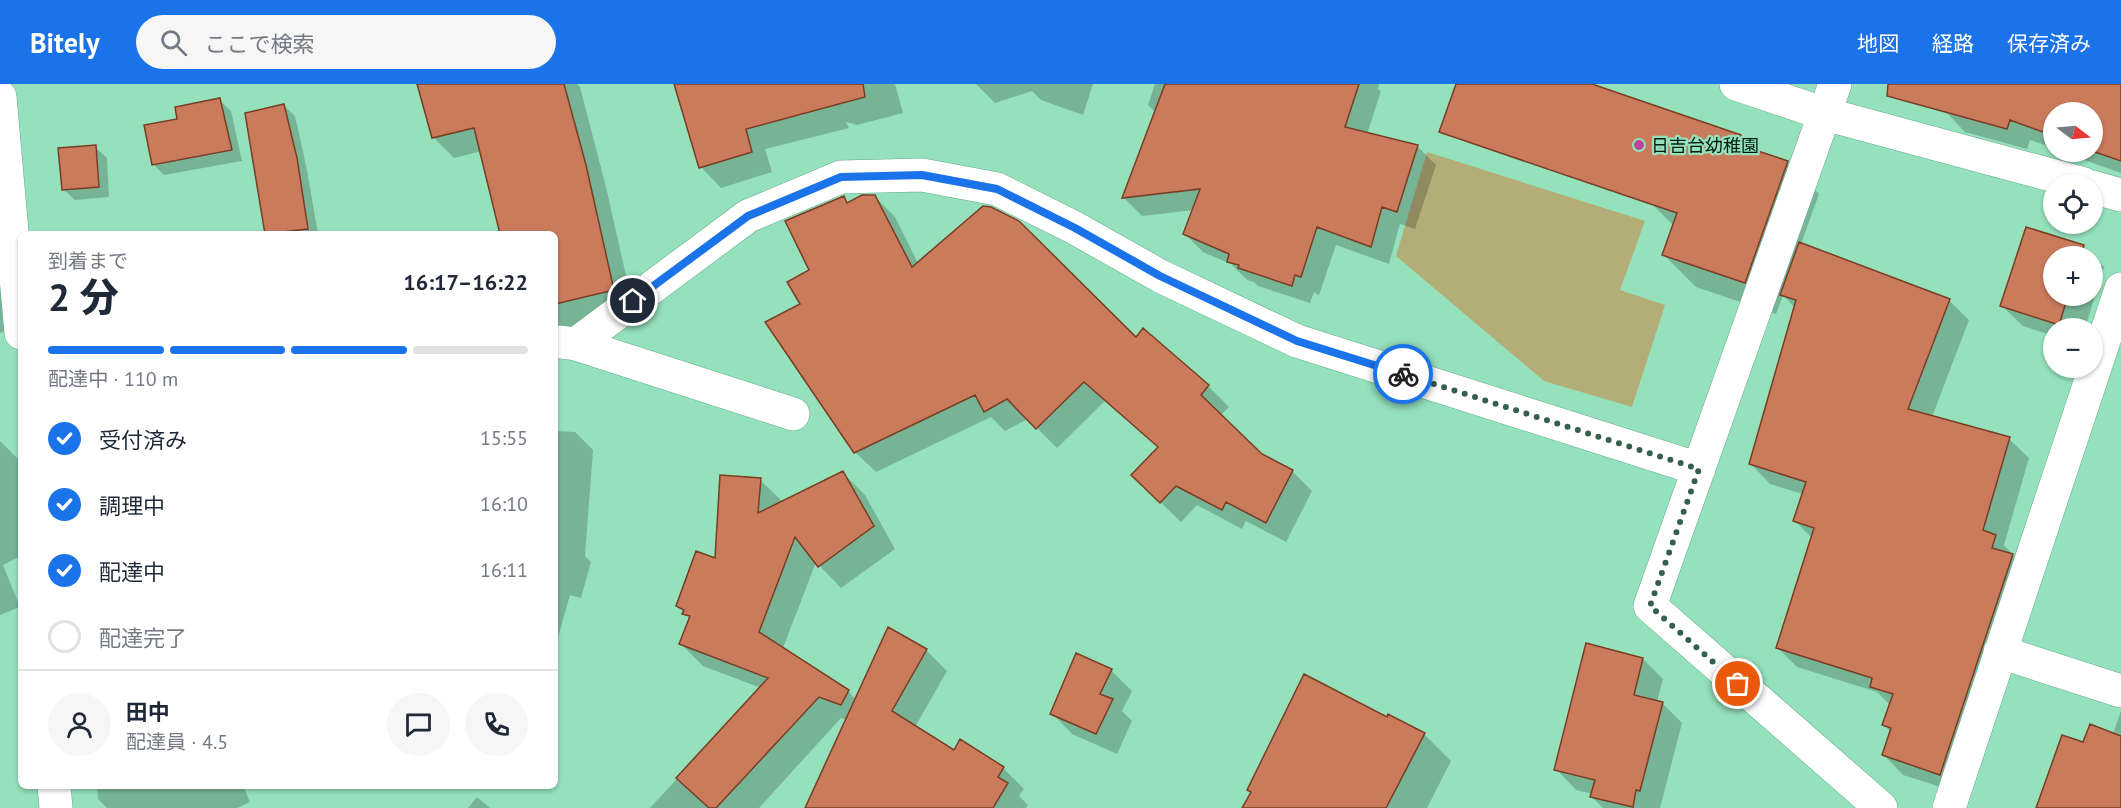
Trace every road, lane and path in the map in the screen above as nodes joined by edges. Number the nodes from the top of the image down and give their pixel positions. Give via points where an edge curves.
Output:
1 (1737, 84) edge
2 (0, 97) edge
3 (1830, 99) edge
4 (2054, 174) edge
5 (2103, 190) edge
6 (2121, 195) edge
7 (2121, 289) edge
8 (18, 299) edge
9 (565, 342) edge
10 (793, 414) dead end
11 (1699, 469) junction
12 (2000, 652) junction
13 (2121, 691) edge
14 (54, 789) edge
15 (56, 808) edge
16 (1881, 808) edge
17 (1949, 808) edge

1 - 3 street
2 - 8 street
3 - 4 street
3 - 11 street
5 - 6 street
7 - 12 street
9 - 10 street
9 - 11 street via 748,216 841,177 922,175 997,189 1160,276 1297,341
11 - 16 street via 1650,606
12 - 13 street
12 - 17 street
14 - 15 street

